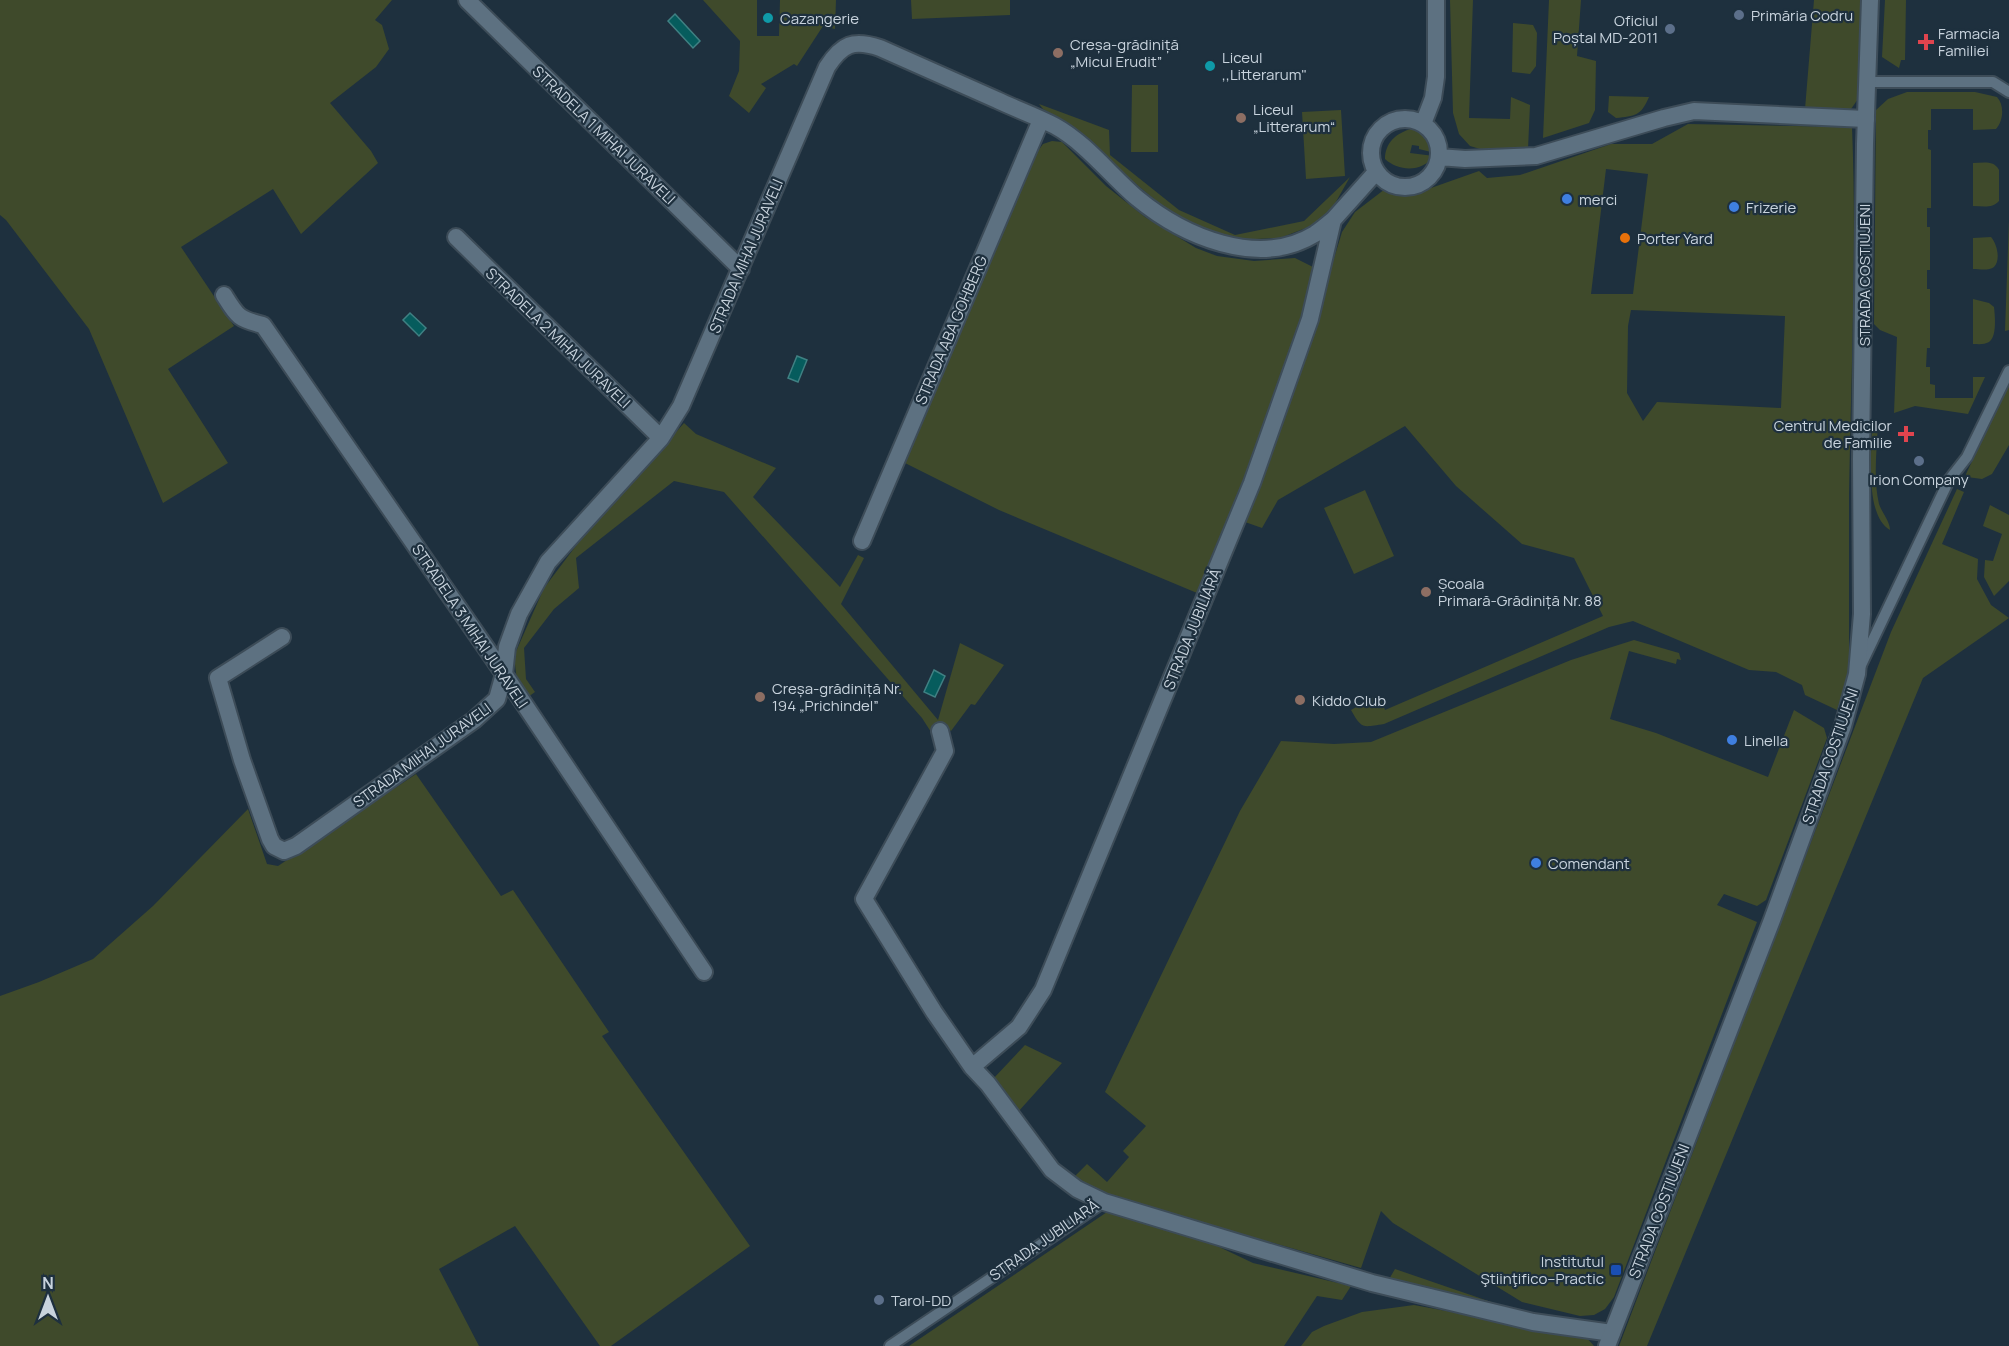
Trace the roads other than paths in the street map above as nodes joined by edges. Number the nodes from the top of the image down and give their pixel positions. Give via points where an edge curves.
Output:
1 (467, 0) edge
2 (1436, 0) edge
3 (1870, 0) edge
4 (1867, 82) junction
5 (2009, 92) edge
6 (1866, 119) junction
7 (1041, 120) junction
8 (1423, 124) junction
9 (1439, 157) junction
10 (1376, 172) junction
11 (1333, 220) junction
12 (456, 237) dead end
13 (741, 269) junction
14 (224, 295) dead end
15 (2009, 371) edge
16 (661, 438) junction
17 (861, 541) dead end
18 (282, 638) dead end
19 (504, 674) junction
20 (1857, 674) junction
21 (940, 731) dead end
22 (704, 972) dead end
23 (972, 1067) junction
24 (1104, 1202) junction
25 (1610, 1339) edge
26 (890, 1346) edge

1 - 13 street, STRADELA 1 MIHAI JURAVELI
2 - 8 street via 1436,77
3 - 4 street, STRADA COSTIUJENI
4 - 5 lane via 1993,82
4 - 6 street, STRADA COSTIUJENI
6 - 9 street via 1694,111 1536,156
6 - 20 street, STRADA COSTIUJENI via 1862,614
7 - 11 street, STRADA MIHAI JURAVELI via 1057,127 1168,221 1203,238 1224,245 1267,249 1313,235
7 - 13 street, STRADA MIHAI JURAVELI via 880,48 864,43 849,45 836,52 826,67
7 - 17 street, STRADA ABA GOHBERG
8 - 9 street via 1436,138
8 - 10 street via 1401,119 1380,129 1370,150
9 - 10 street via 1430,177 1412,187 1391,185
10 - 11 street, STRADA JUBILIARĂ
11 - 23 street, STRADA JUBILIARĂ via 1310,318 1252,483 1050,975 1019,1027
12 - 16 street, STRADELA 2 MIHAI JURAVELI
13 - 16 street, STRADA MIHAI JURAVELI via 681,406
14 - 19 street, STRADELA 3 MIHAI JURAVELI via 245,321 262,325
15 - 20 lane via 1967,457 1949,480
16 - 19 street, STRADA MIHAI JURAVELI via 548,561 519,614 507,647
18 - 19 street, STRADA MIHAI JURAVELI via 218,678 270,839 284,851 474,720 497,699
19 - 22 street, STRADELA 3 MIHAI JURAVELI
20 - 25 street, STRADA COSTIUJENI via 1843,726 1772,920
21 - 23 street, STRADA JUBILIARĂ via 945,752 864,899
23 - 24 street, STRADA JUBILIARĂ via 1052,1170 1077,1189
24 - 25 street, STRADA COSTIUJENI via 1372,1283
24 - 26 lane, STRADA JUBILIARĂ

